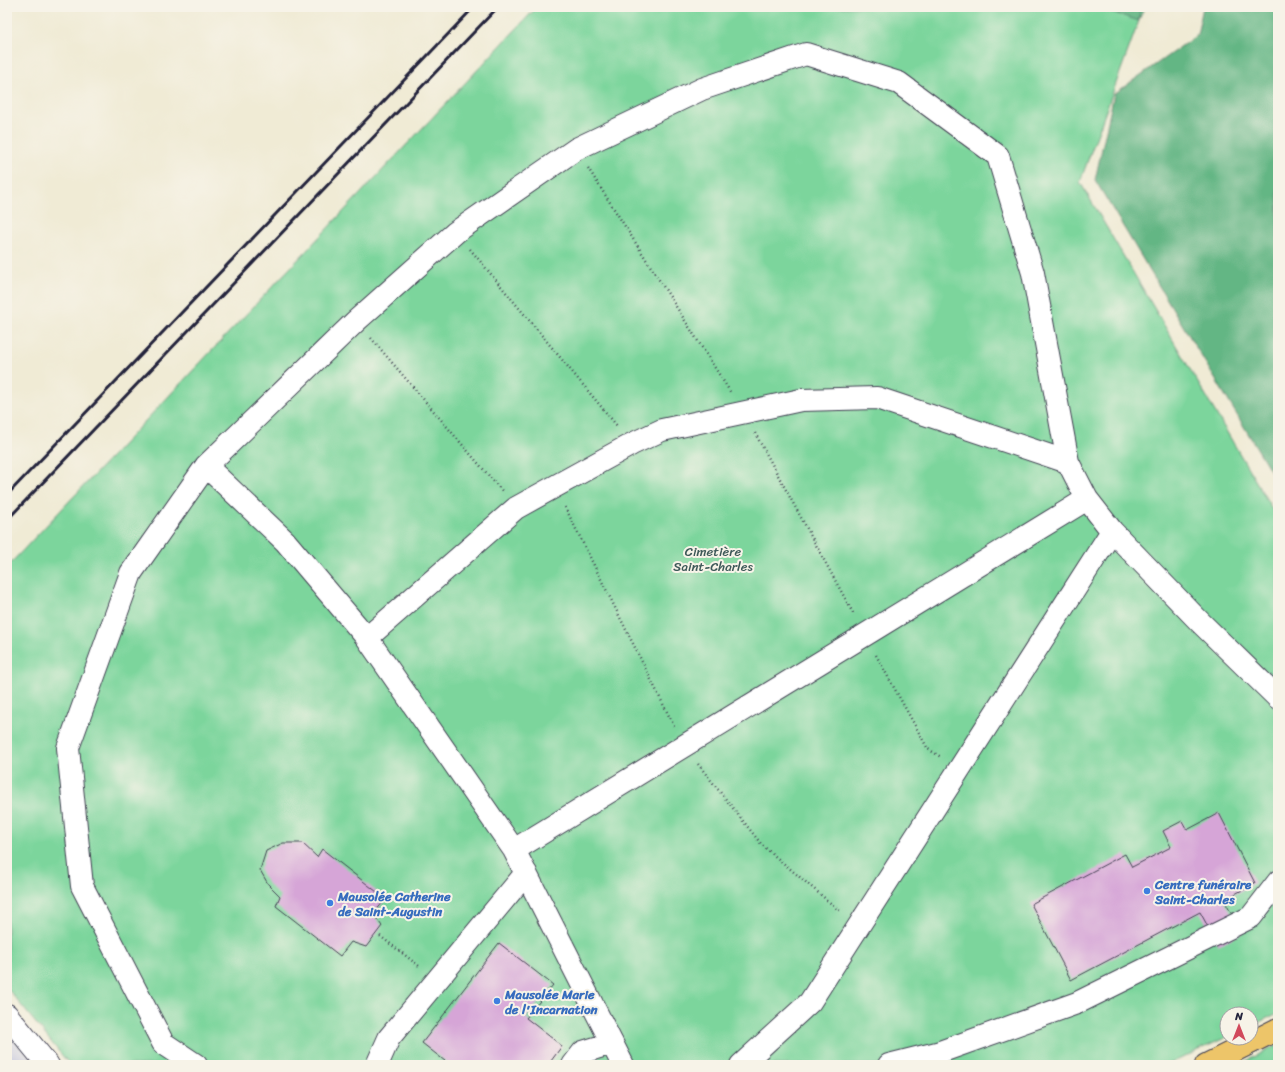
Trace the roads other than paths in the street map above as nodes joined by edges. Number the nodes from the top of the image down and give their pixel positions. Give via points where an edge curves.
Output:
1 (1068, 462) junction
2 (206, 466) junction
3 (1087, 499) junction
4 (1112, 531) junction
5 (366, 638) junction
6 (1278, 698) edge
7 (514, 850) junction
8 (526, 873) junction
9 (1278, 882) edge
10 (7, 1015) edge
11 (1278, 1029) edge
12 (612, 1043) junction
13 (48, 1065) edge
14 (196, 1065) edge
15 (377, 1065) edge
16 (573, 1065) edge
17 (623, 1065) edge
18 (741, 1065) edge
19 (889, 1065) edge
20 (1206, 1065) edge

1 - 2 lane via 1033,274 998,156 899,82 806,54 702,89 576,149 456,232 356,321
1 - 3 lane
1 - 5 lane via 877,398 801,400 662,430 516,508
2 - 5 lane via 285,541
2 - 14 lane via 131,573 68,748 82,886 163,1043
3 - 4 lane
3 - 7 lane
4 - 6 lane
4 - 18 lane via 810,1002
5 - 7 lane
7 - 8 lane
8 - 12 lane
8 - 15 lane via 390,1038
9 - 19 lane via 1251,917 1077,1003 937,1052
10 - 13 lane
11 - 20 main road
12 - 16 lane via 583,1052
12 - 17 lane

